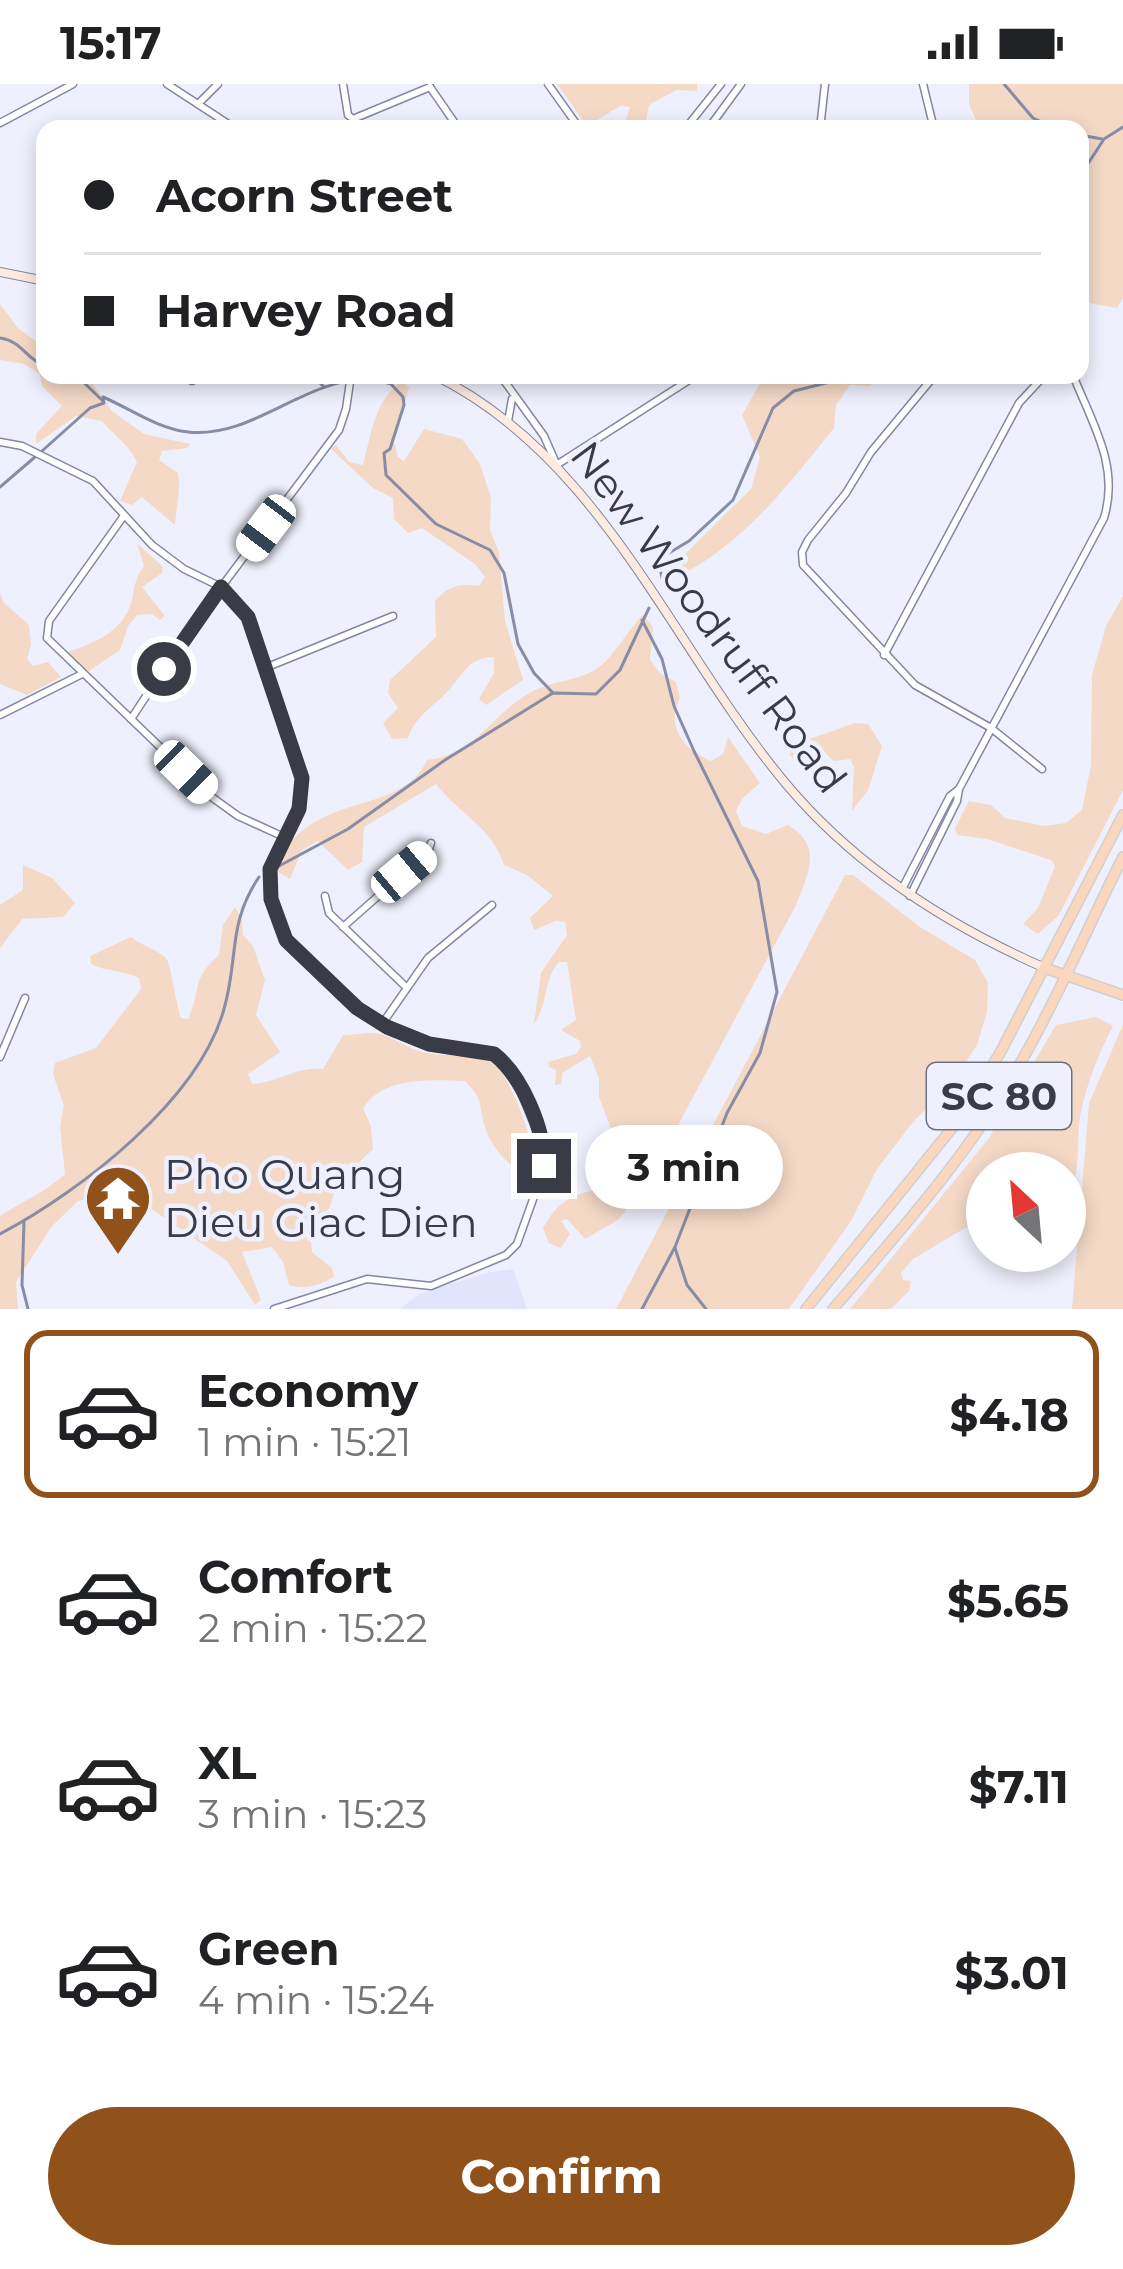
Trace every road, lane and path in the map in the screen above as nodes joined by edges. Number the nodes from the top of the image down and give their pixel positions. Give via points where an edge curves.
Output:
1 (73, 84) edge
2 (167, 84) edge
3 (218, 84) edge
4 (343, 84) edge
5 (548, 84) edge
6 (721, 84) edge
7 (741, 84) edge
8 (825, 84) edge
9 (923, 84) edge
10 (429, 85) edge
11 (198, 104) junction
12 (222, 120) edge
13 (453, 120) edge
14 (574, 120) edge
15 (692, 120) edge
16 (715, 120) edge
17 (821, 120) edge
18 (932, 120) edge
19 (0, 123) edge
20 (0, 272) edge
21 (36, 279) edge
22 (349, 384) edge
23 (448, 384) edge
24 (505, 384) edge
25 (683, 384) edge
26 (928, 384) edge
27 (1036, 384) edge
28 (1077, 384) edge
29 (512, 395) junction
30 (508, 421) junction
31 (0, 442) edge
32 (556, 463) junction
33 (124, 515) junction
34 (221, 587) junction
35 (393, 616) dead end
36 (884, 655) junction
37 (265, 668) junction
38 (82, 674) junction
39 (0, 715) edge
40 (131, 719) junction
41 (991, 728) junction
42 (1042, 770) dead end
43 (1123, 815) edge
44 (284, 837) junction
45 (431, 843) dead end
46 (1123, 857) edge
47 (906, 893) junction
48 (325, 896) dead end
49 (492, 905) dead end
50 (343, 927) junction
51 (1054, 972) junction
52 (406, 987) junction
53 (1123, 995) edge
54 (25, 998) dead end
55 (382, 1024) junction
56 (0, 1057) edge
57 (274, 1309) edge
58 (806, 1309) edge
59 (833, 1309) edge

1 - 19 street
2 - 11 street
3 - 11 street
4 - 10 street via 353,119
5 - 14 street
6 - 15 street
7 - 16 street
8 - 17 street
9 - 18 street
10 - 13 street
11 - 12 street
20 - 21 main road
22 - 34 street via 339,430
23 - 30 main road, New Woodruff Road
24 - 29 street
25 - 32 street
26 - 36 street via 802,552 810,576
27 - 36 street via 1018,403
28 - 41 street via 1106,455 1108,506
29 - 30 street
29 - 32 street
30 - 32 main road, New Woodruff Road
31 - 33 street via 93,481
32 - 47 main road, New Woodruff Road via 788,785
33 - 34 street via 168,558
33 - 38 street via 47,625 50,642
34 - 37 street via 243,608
34 - 40 street
35 - 37 street
36 - 41 street via 924,692
37 - 44 street via 302,778 299,809
38 - 39 street
38 - 40 street
40 - 44 street via 221,804
41 - 42 street
41 - 47 street
43 - 51 main road, SC 80
44 - 55 street via 269,888 286,940
45 - 50 street
46 - 51 main road, SC 80
47 - 51 main road, New Woodruff Road
48 - 50 street
49 - 52 street
50 - 52 street
51 - 53 main road
51 - 58 main road, SC 80 via 953,1127
51 - 59 main road, SC 80 via 1021,1062 910,1220
52 - 55 street
54 - 56 street
55 - 57 street via 420,1042 494,1054 507,1066 543,1146 524,1231 506,1255 431,1286 356,1280

